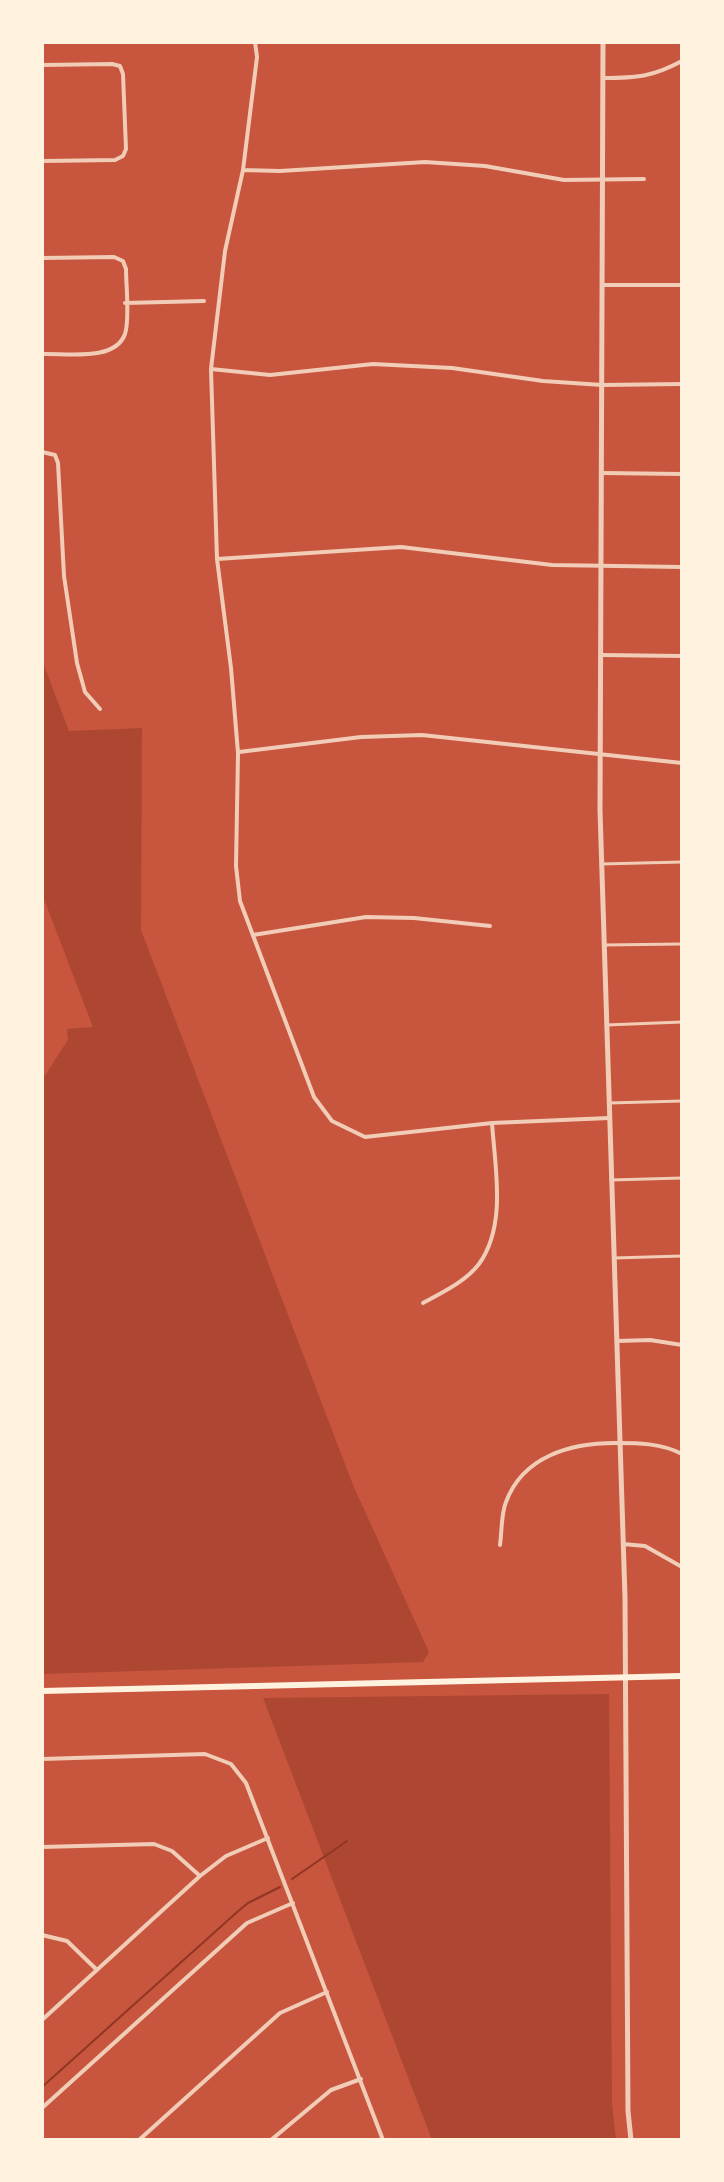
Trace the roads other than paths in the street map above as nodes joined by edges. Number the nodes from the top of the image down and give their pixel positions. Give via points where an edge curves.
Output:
1 (255, 42) edge
2 (603, 42) edge
3 (682, 61) edge
4 (42, 65) edge
5 (603, 78) junction
6 (42, 161) edge
7 (243, 170) junction
8 (644, 179) dead end
9 (602, 181) junction
10 (42, 258) edge
11 (603, 285) junction
12 (682, 285) edge
13 (204, 301) dead end
14 (125, 303) junction
15 (42, 354) edge
16 (211, 369) junction
17 (682, 384) edge
18 (602, 385) junction
19 (42, 452) edge
20 (602, 473) junction
21 (682, 474) edge
22 (217, 559) junction
23 (602, 566) junction
24 (682, 567) edge
25 (601, 655) junction
26 (682, 656) edge
27 (100, 709) dead end
28 (238, 753) junction
29 (599, 754) junction
30 (682, 763) edge
31 (682, 862) edge
32 (601, 864) junction
33 (490, 926) dead end
34 (253, 935) junction
35 (682, 944) edge
36 (604, 945) junction
37 (682, 1022) edge
38 (606, 1025) junction
39 (682, 1101) edge
40 (609, 1103) junction
41 (609, 1118) junction
42 (492, 1123) junction
43 (682, 1178) edge
44 (611, 1180) junction
45 (682, 1256) edge
46 (614, 1258) junction
47 (423, 1303) dead end
48 (617, 1341) junction
49 (682, 1345) edge
50 (620, 1443) junction
51 (682, 1454) edge
52 (623, 1544) junction
53 (500, 1545) dead end
54 (682, 1567) edge
55 (682, 1676) edge
56 (626, 1677) junction
57 (42, 1691) edge
58 (42, 1759) edge
59 (268, 1838) junction
60 (42, 1847) edge
61 (200, 1876) junction
62 (293, 1903) junction
63 (42, 1935) edge
64 (97, 1970) junction
65 (327, 1992) junction
66 (42, 2020) edge
67 (362, 2079) junction
68 (42, 2108) edge
69 (139, 2140) edge
70 (271, 2140) edge
71 (383, 2140) edge
72 (631, 2140) edge

1 - 7 street
2 - 5 street
3 - 5 street via 658,74
4 - 6 street via 120,66 126,149 115,160
5 - 9 street
7 - 9 street via 425,162
7 - 16 street via 225,251
8 - 9 street
9 - 11 street
10 - 14 street via 123,261
11 - 12 street
11 - 18 street
13 - 14 street
14 - 15 street via 125,332 118,346 103,353
16 - 18 street via 270,375 373,364
16 - 22 street
17 - 18 street
18 - 20 street
19 - 27 street via 55,455 58,463 64,576 77,663 85,692
20 - 21 street
20 - 23 street
22 - 23 street via 401,547
22 - 28 street
23 - 24 street
23 - 25 street
25 - 26 street
25 - 29 street
28 - 29 street via 409,735
28 - 34 street via 238,886
29 - 30 street
29 - 32 street
31 - 32 street
32 - 36 street
33 - 34 street via 366,917
34 - 42 street via 319,1106 332,1121 365,1137
35 - 36 street
36 - 38 street
37 - 38 street
38 - 40 street
39 - 40 street
40 - 41 street
41 - 42 street
41 - 44 street
42 - 47 street via 495,1230 479,1264 458,1284
43 - 44 street
44 - 46 street
45 - 46 street
46 - 48 street
48 - 49 street
48 - 50 street
50 - 51 street via 664,1446
50 - 52 street
50 - 53 street via 568,1447 533,1466 505,1503
52 - 54 street via 645,1546
52 - 56 street
55 - 56 main road
56 - 57 main road
56 - 72 street
58 - 59 street via 205,1754 224,1759 246,1783
59 - 61 street via 226,1856
59 - 62 street
60 - 61 street via 154,1844 172,1851
61 - 64 street
62 - 65 street
62 - 68 street via 247,1923
63 - 64 street via 67,1941
64 - 66 street
65 - 67 street
65 - 69 street via 280,2013
67 - 70 street via 331,2090
67 - 71 street

